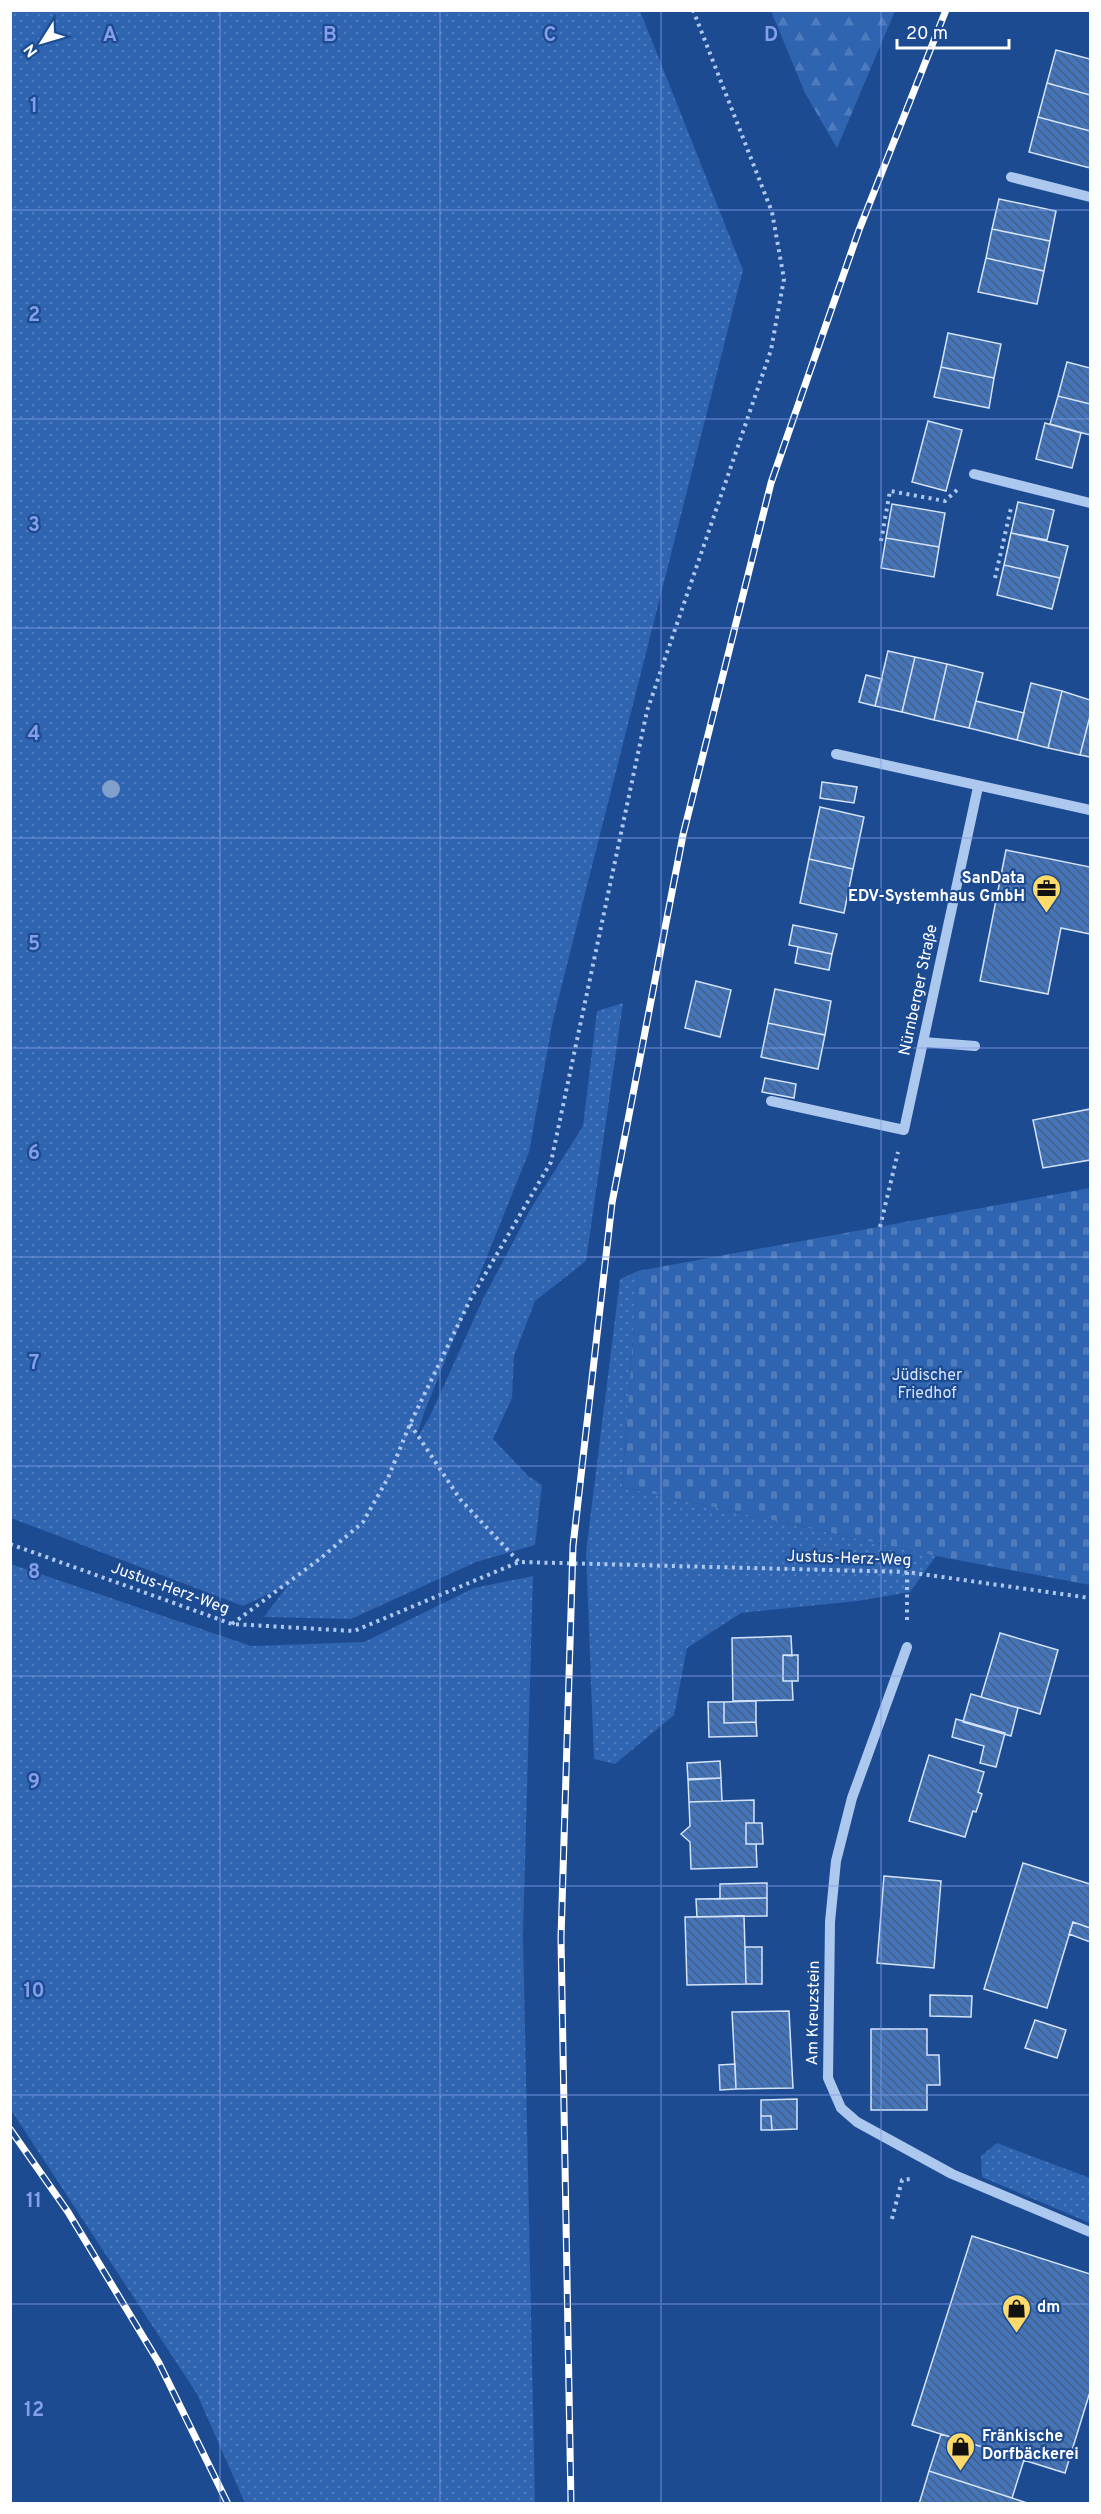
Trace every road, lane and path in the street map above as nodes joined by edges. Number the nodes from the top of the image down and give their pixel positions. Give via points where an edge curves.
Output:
1 (693, 10) edge
2 (1011, 177) dead end
3 (1090, 197) edge
4 (974, 474) joint
5 (1017, 484) junction
6 (1090, 503) edge
7 (881, 541) dead end
8 (995, 578) dead end
9 (836, 754) dead end
10 (978, 787) junction
11 (1090, 810) edge
12 (923, 1042) junction
13 (975, 1046) dead end
14 (771, 1101) dead end
15 (904, 1130) junction
16 (880, 1227) dead end
17 (410, 1424) junction
18 (10, 1544) edge
19 (519, 1562) junction
20 (907, 1572) junction
21 (1090, 1598) edge
22 (231, 1624) junction
23 (908, 1647) joint
24 (952, 2174) junction
25 (892, 2219) dead end
26 (1090, 2232) edge

1 - 17 path via 772,212 784,279 771,350 647,711 551,1162 470,1300
2 - 3 street
4 - 5 street
4 - 7 path via 945,501 890,491
5 - 6 street
5 - 8 path
9 - 10 street
10 - 11 street
10 - 12 street, Nürnberger Straße
12 - 13 street
12 - 15 street, Nürnberger Straße
14 - 15 street
15 - 16 path
17 - 19 path via 460,1499
17 - 22 path via 388,1478 363,1522
18 - 22 path, Justus-Herz-Weg
19 - 20 path, Justus-Herz-Weg
19 - 22 path, Justus-Herz-Weg via 354,1631
20 - 21 path, Justus-Herz-Weg
20 - 23 path
23 - 24 street, Am Kreuzstein via 852,1798 836,1861 830,1922 828,2078 841,2108 857,2122
24 - 25 path via 902,2180
24 - 26 street, Am Kreuzstein

